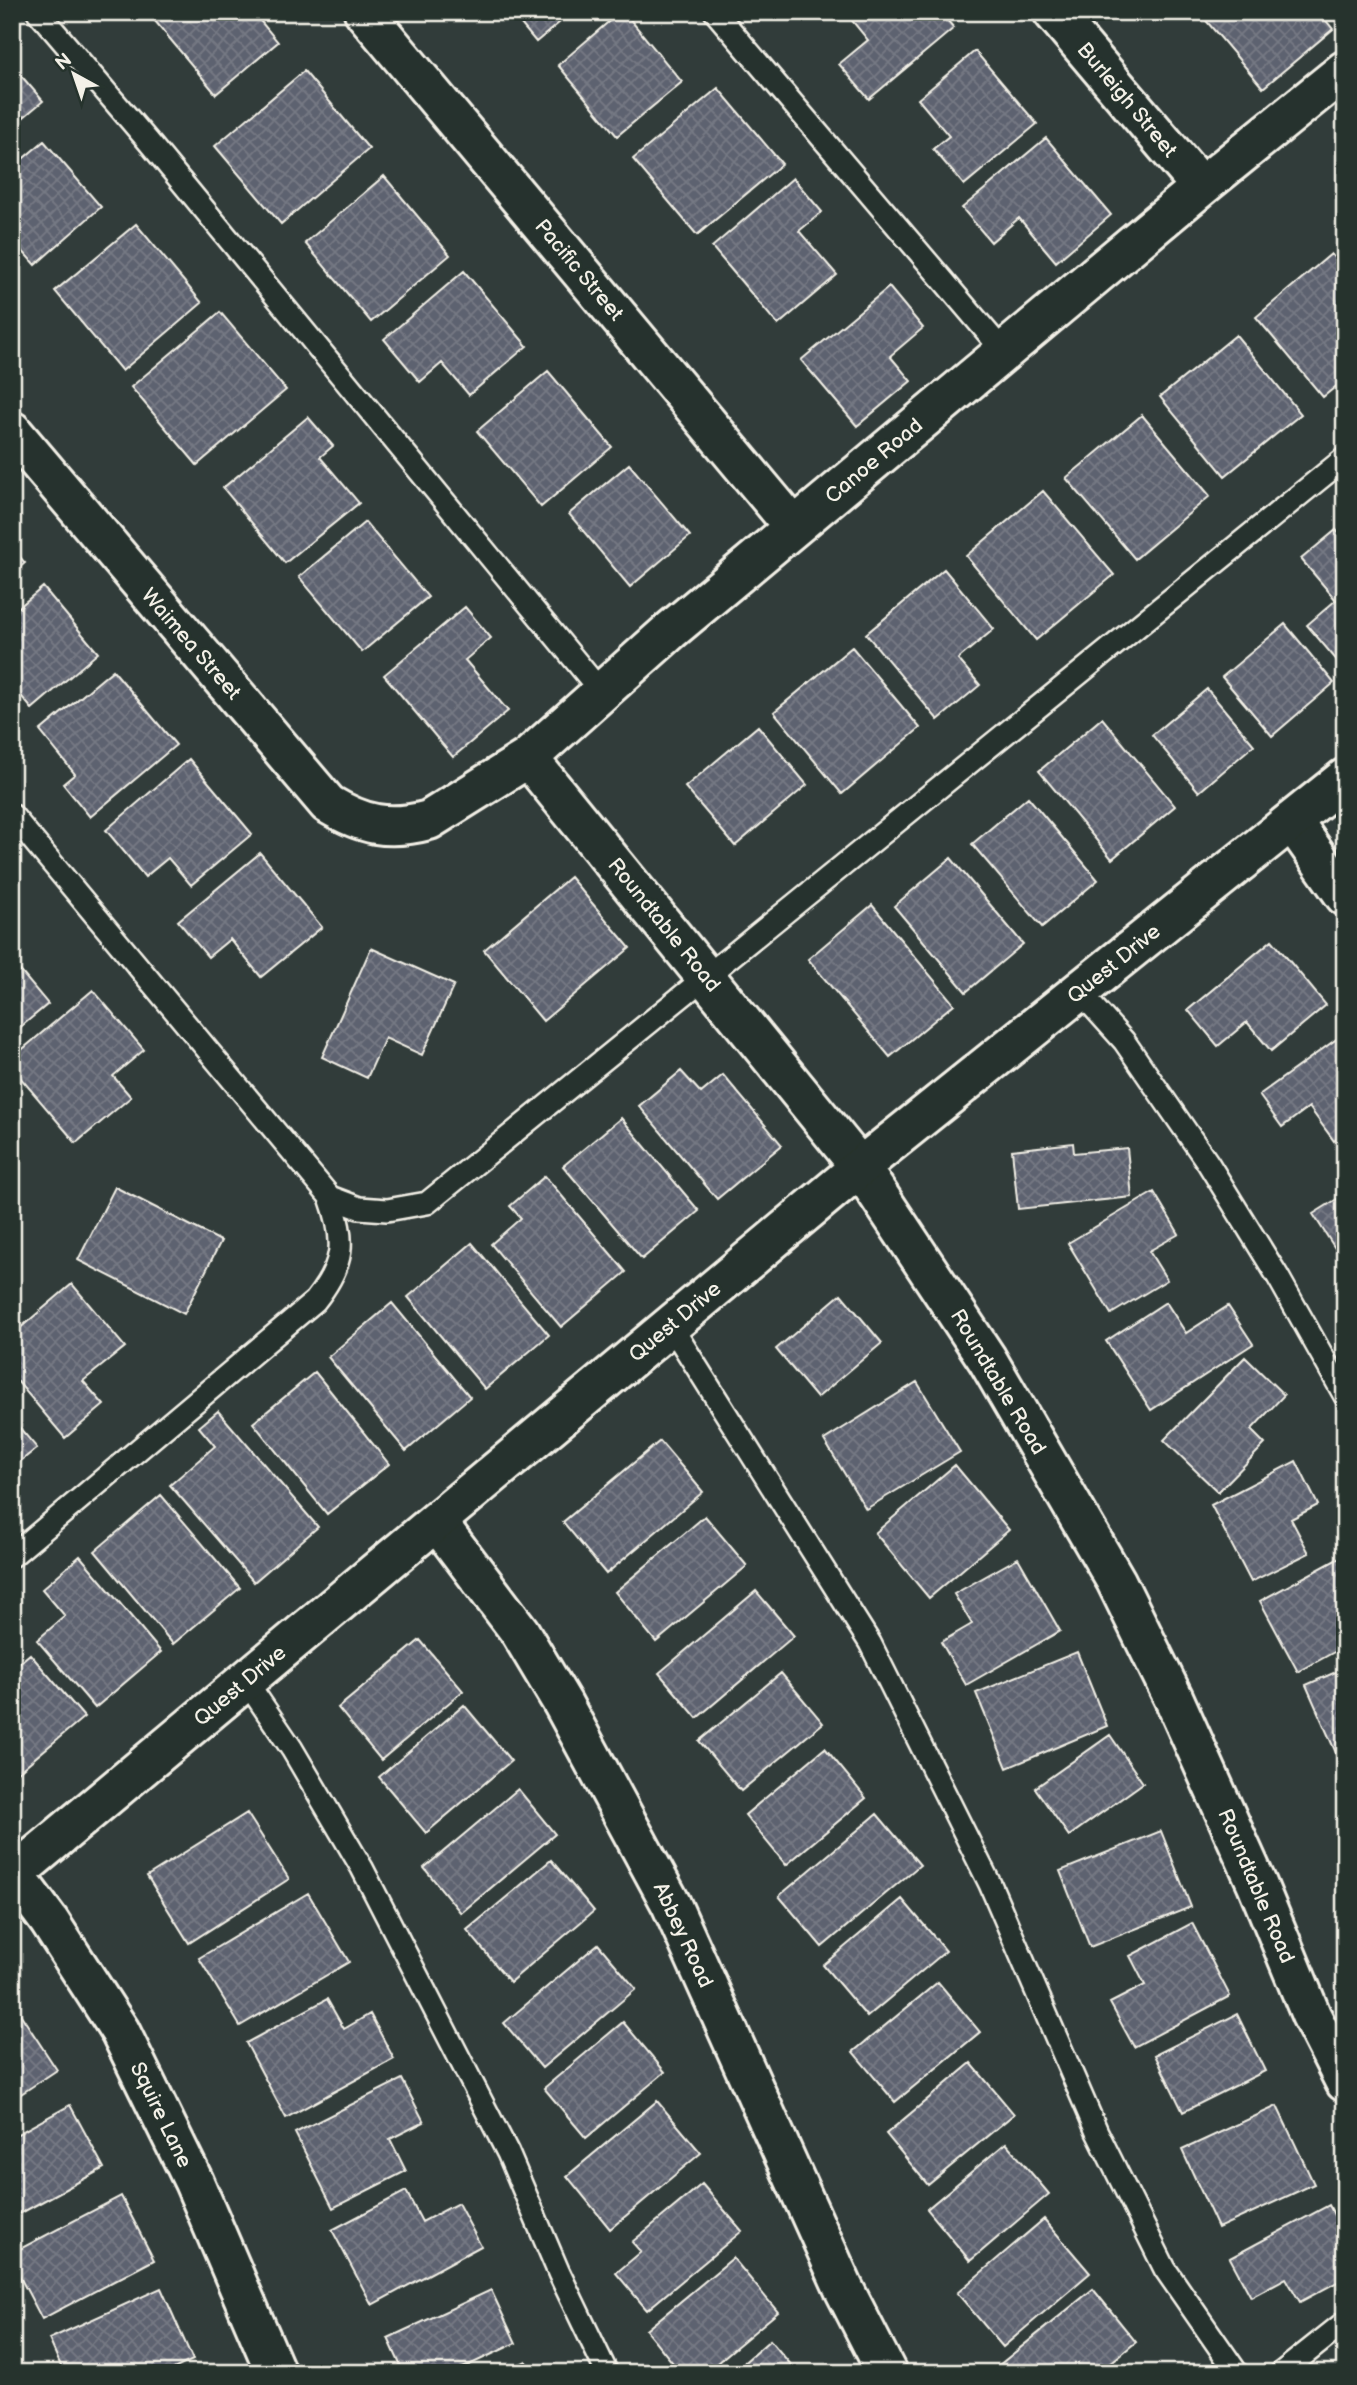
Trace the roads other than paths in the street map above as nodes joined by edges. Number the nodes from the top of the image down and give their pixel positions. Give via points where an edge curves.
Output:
1 (38, 12) edge
2 (364, 12) edge
3 (715, 12) edge
4 (1053, 12) edge
5 (1345, 70) edge
6 (1201, 187) junction
7 (1004, 352) junction
8 (12, 431) edge
9 (1345, 458) edge
10 (794, 527) junction
11 (602, 693) junction
12 (528, 758) junction
13 (1345, 778) edge
14 (12, 815) edge
15 (1293, 821) junction
16 (390, 824) joint
17 (1345, 896) edge
18 (707, 978) junction
19 (1079, 992) junction
20 (860, 1167) junction
21 (330, 1197) junction
22 (671, 1326) junction
23 (1345, 1396) edge
24 (437, 1522) junction
25 (12, 1556) edge
26 (246, 1681) junction
27 (13, 1875) edge
28 (1345, 2082) edge
29 (1345, 2322) edge
30 (276, 2373) edge
31 (607, 2373) edge
32 (887, 2373) edge
33 (1237, 2373) edge
34 (1281, 2373) edge

1 - 11 lane
2 - 10 street, Pacific Street
3 - 7 lane
4 - 6 street, Burleigh Street
5 - 6 street, Canoe Road
6 - 7 street, Canoe Road
7 - 10 street, Canoe Road
8 - 16 street, Waimea Street via 328,804 352,818
9 - 18 lane
10 - 11 street, Canoe Road
11 - 12 street, Canoe Road
12 - 16 street, Canoe Road via 429,820
12 - 18 street, Roundtable Road
13 - 15 street, Quest Drive
14 - 21 lane
15 - 17 street
15 - 19 street, Quest Drive
18 - 20 street, Roundtable Road
18 - 21 lane via 427,1203 387,1210 359,1208
19 - 20 street, Quest Drive
19 - 23 lane via 1124,1041 1208,1163 1278,1275
20 - 22 street, Quest Drive
20 - 28 street, Roundtable Road via 987,1359 1116,1581
21 - 25 lane via 339,1223 341,1250 331,1280 315,1301
22 - 24 street, Quest Drive
22 - 33 lane via 870,1643 990,1884 1097,2132 1165,2269
24 - 26 street, Quest Drive
24 - 32 street, Abbey Road via 520,1632 564,1704 671,1904 844,2289
26 - 27 street, Quest Drive
26 - 31 lane via 292,1749 368,1880 508,2153
27 - 30 street, Squire Lane via 49,1921 120,2031 194,2182
29 - 34 lane

